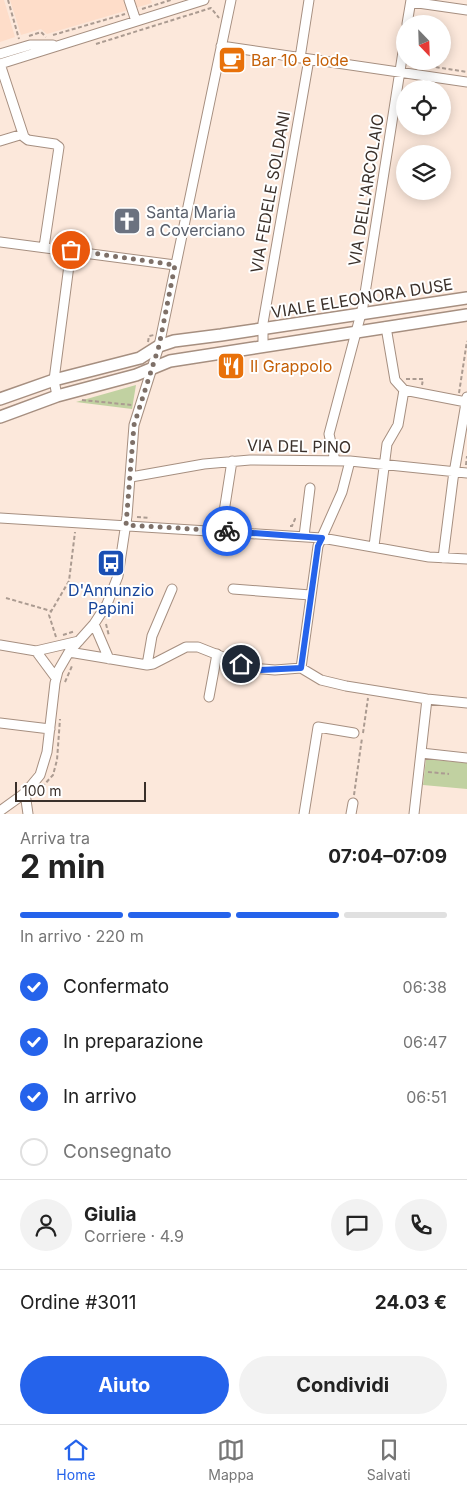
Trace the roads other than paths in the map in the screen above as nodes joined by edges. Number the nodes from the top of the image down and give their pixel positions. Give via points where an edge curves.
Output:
1 (129, 0) edge
2 (204, 0) edge
3 (231, 0) edge
4 (310, 0) edge
5 (411, 1) edge
6 (467, 10) edge
7 (409, 15) edge
8 (136, 21) junction
9 (60, 45) junction
10 (221, 46) junction
11 (0, 54) edge
12 (304, 59) junction
13 (0, 64) edge
14 (400, 72) junction
15 (467, 82) edge
16 (22, 134) junction
17 (0, 141) edge
18 (0, 242) edge
19 (44, 247) junction
20 (71, 250) junction
21 (175, 265) junction
22 (467, 298) edge
23 (361, 314) junction
24 (467, 315) edge
25 (386, 327) junction
26 (262, 329) junction
27 (357, 332) junction
28 (159, 346) junction
29 (263, 346) junction
30 (152, 368) junction
31 (54, 380) junction
32 (404, 390) junction
33 (57, 396) junction
34 (0, 399) edge
35 (467, 400) edge
36 (0, 418) edge
37 (232, 461) junction
38 (336, 461) junction
39 (350, 461) junction
40 (385, 465) junction
41 (466, 469) edge
42 (454, 472) junction
43 (131, 478) junction
44 (310, 488) dead end
45 (0, 518) edge
46 (126, 525) junction
47 (222, 531) junction
48 (304, 536) junction
49 (322, 538) junction
50 (374, 546) junction
51 (443, 558) junction
52 (467, 559) edge
53 (172, 589) dead end
54 (233, 589) dead end
55 (310, 595) junction
56 (94, 624) junction
57 (79, 641) junction
58 (0, 645) edge
59 (36, 651) junction
60 (69, 652) junction
61 (217, 654) junction
62 (109, 659) junction
63 (150, 665) junction
64 (301, 668) junction
65 (56, 678) junction
66 (209, 698) dead end
67 (427, 699) junction
68 (467, 703) edge
69 (0, 723) edge
70 (50, 729) junction
71 (354, 733) dead end
72 (421, 753) junction
73 (467, 758) edge
74 (25, 793) junction
75 (353, 803) road end
76 (0, 811) edge
77 (28, 814) edge
78 (304, 814) edge
79 (351, 814) edge
80 (414, 814) edge

1 - 8 street
2 - 8 street
3 - 10 street
4 - 12 street, VIA FEDELE SOLDANI
5 - 6 street
5 - 7 street
8 - 9 street
9 - 11 street via 30,45
9 - 13 street
10 - 12 street
10 - 21 street
12 - 14 street
12 - 26 street, VIA FEDELE SOLDANI
13 - 16 street
14 - 15 street
14 - 23 street, VIA DELL'ARCOLAIO
16 - 17 street
16 - 19 street via 26,139 59,147
18 - 19 street
19 - 20 street
20 - 21 street
20 - 31 street
21 - 28 street
22 - 23 main road, VIALE ELEONORA DUSE
23 - 26 main road, VIALE ELEONORA DUSE
23 - 27 street, VIA DELL'ARCOLAIO
24 - 25 main road, VIALE ELEONORA DUSE
25 - 27 main road, VIALE ELEONORA DUSE
25 - 32 street via 395,380
26 - 28 main road, VIALE ELEONORA DUSE
26 - 29 street, VIALE ELEONORA DUSE
27 - 29 main road, VIALE ELEONORA DUSE
27 - 38 street, VIA DELL'ARCOLAIO via 328,434
28 - 30 street
28 - 31 main road, VIALE ELEONORA DUSE via 140,358
29 - 30 main road, VIALE ELEONORA DUSE via 170,361
30 - 33 main road, VIALE ELEONORA DUSE
30 - 43 street via 134,425
31 - 33 street
31 - 34 main road, VIALE ELEONORA DUSE
32 - 35 street
32 - 40 street via 398,425 388,441
33 - 36 main road, VIALE ELEONORA DUSE
35 - 42 street
37 - 38 street, VIA DEL PINO
37 - 43 street, VIA DEL PINO
37 - 47 street
38 - 39 street, VIA DEL PINO
39 - 40 street, VIA DEL PINO
39 - 49 street via 342,492
40 - 42 street, VIA DEL PINO
40 - 50 street
41 - 42 street, VIA DEL PINO
42 - 51 street
43 - 46 street
44 - 48 street
45 - 46 street
46 - 47 street
46 - 56 street via 116,585
47 - 48 street
48 - 49 street
49 - 50 street
49 - 55 street
50 - 51 street
51 - 52 street
53 - 63 street via 152,636
54 - 55 street
55 - 64 street
56 - 57 street
56 - 62 street
57 - 59 street
57 - 60 street
58 - 59 street
59 - 65 street
60 - 62 street
60 - 65 street
61 - 63 street via 190,646
61 - 64 street via 261,670
61 - 66 street
62 - 63 street
64 - 67 street via 327,682
65 - 70 street
67 - 68 street
67 - 72 street
69 - 70 street
70 - 74 street via 43,768
71 - 78 street via 318,727
72 - 73 street
72 - 80 street
74 - 76 street
74 - 77 street
75 - 79 street

